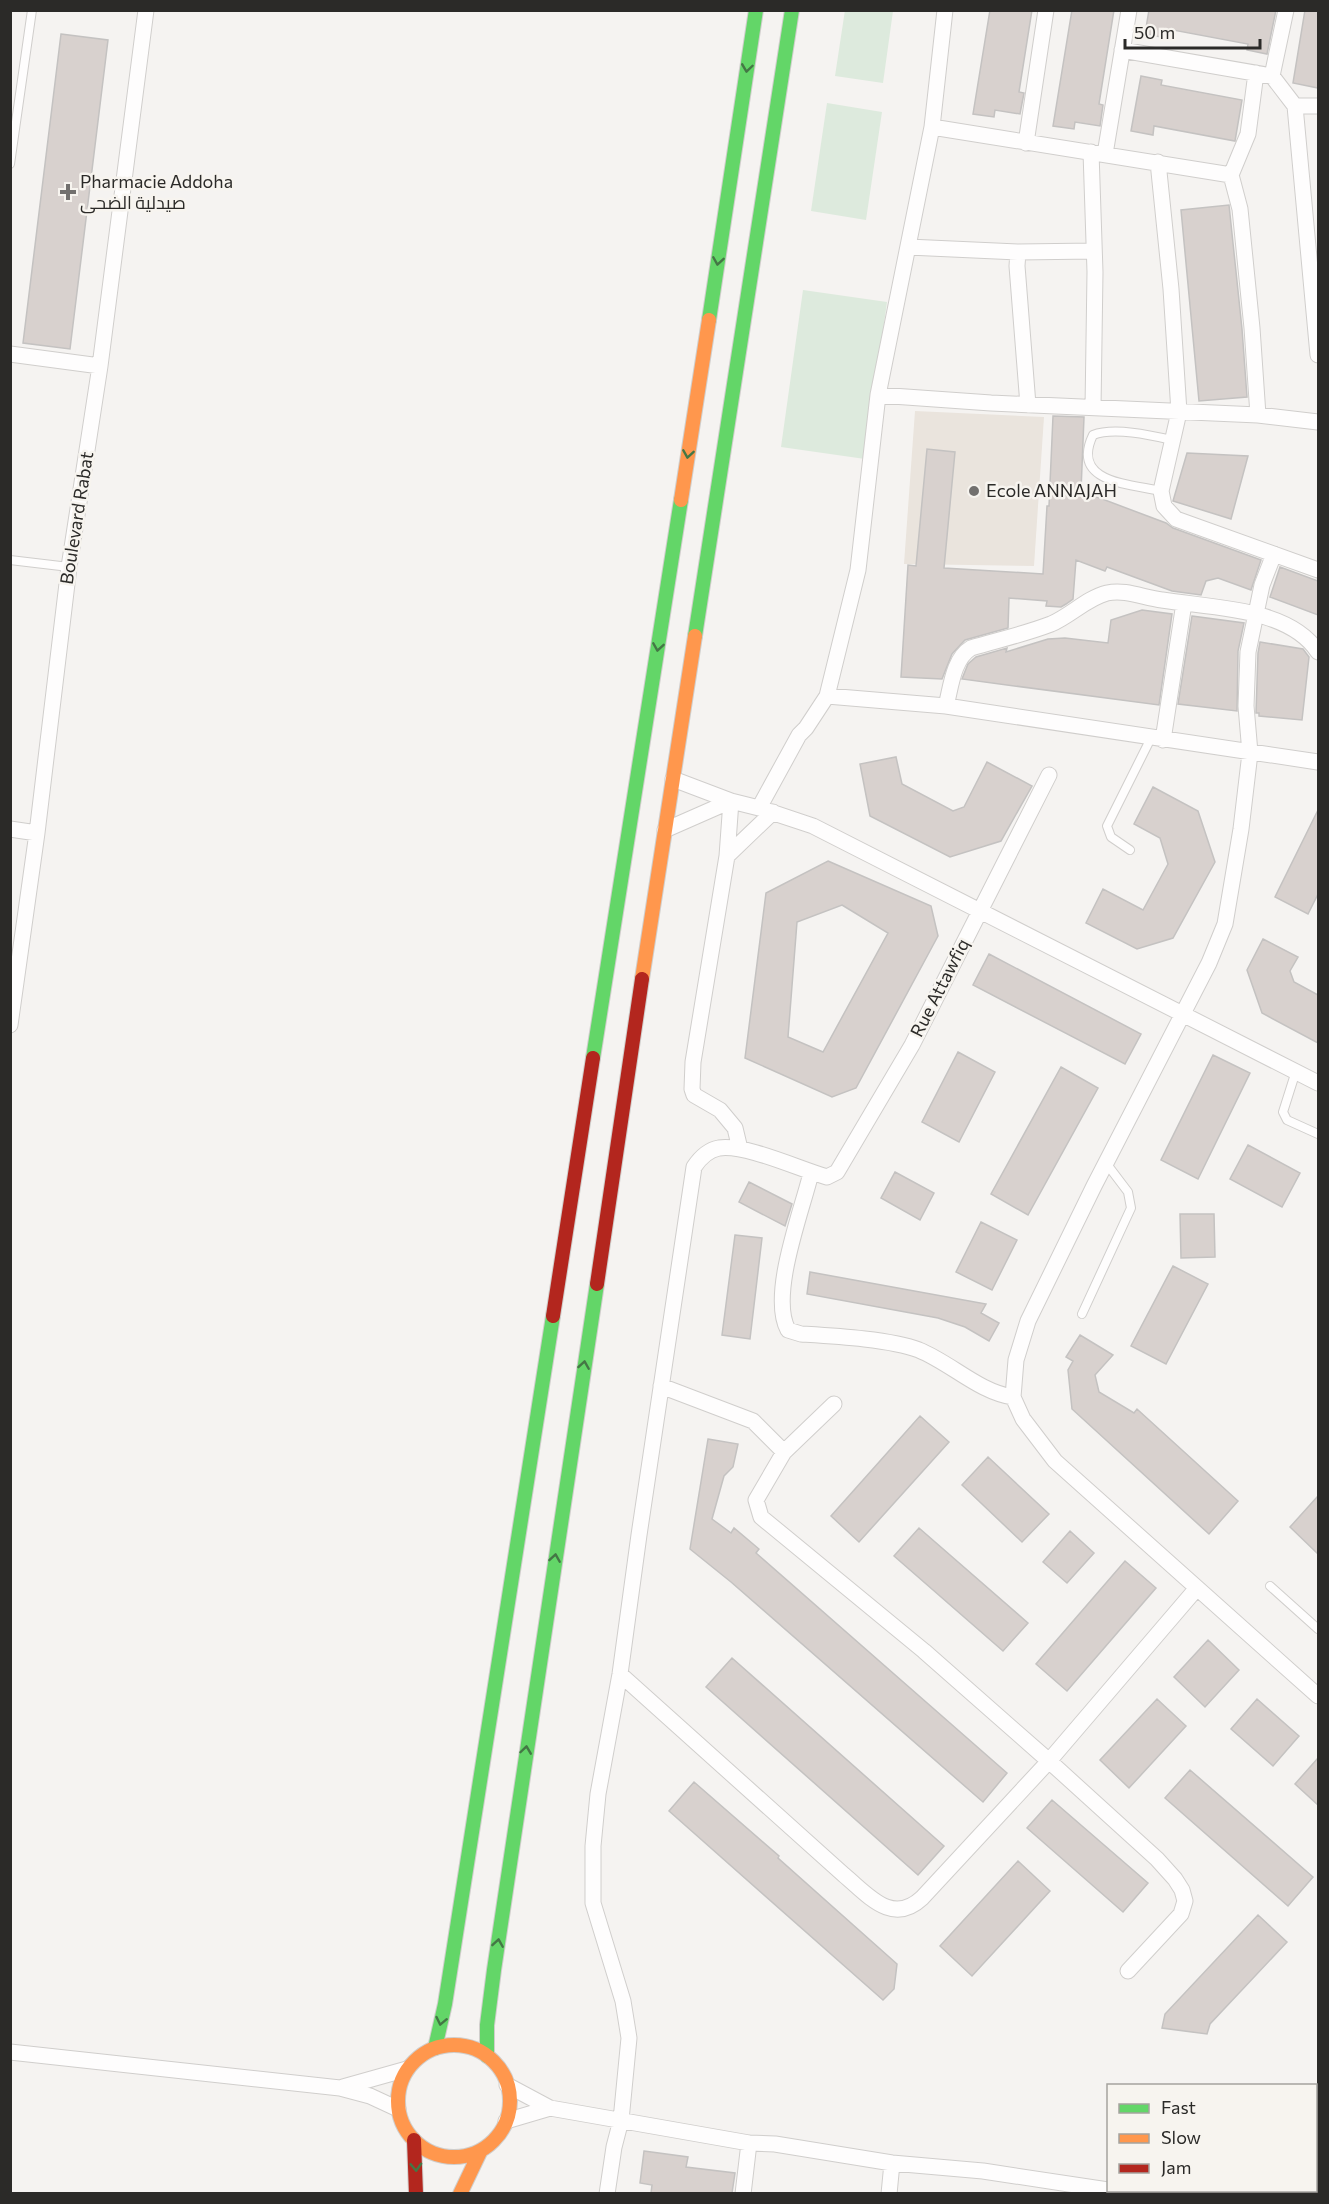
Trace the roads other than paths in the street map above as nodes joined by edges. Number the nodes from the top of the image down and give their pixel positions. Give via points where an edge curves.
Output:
1 (32, 10) edge
2 (146, 10) edge
3 (756, 10) edge
4 (792, 10) edge
5 (945, 10) edge
6 (1046, 10) edge
7 (1129, 10) edge
8 (1286, 10) edge
9 (1122, 50) junction
10 (1256, 74) junction
11 (1272, 76) junction
12 (1295, 106) junction
13 (1318, 106) edge
14 (932, 127) junction
15 (1026, 143) junction
16 (1098, 153) junction
17 (1158, 162) junction
18 (11, 163) edge
19 (1231, 175) junction
20 (908, 247) junction
21 (1094, 251) junction
22 (1018, 252) junction
23 (10, 354) edge
24 (1318, 355) edge
25 (100, 366) junction
26 (878, 395) junction
27 (1028, 405) junction
28 (1093, 408) junction
29 (1179, 412) junction
30 (1258, 415) junction
31 (1318, 422) edge
32 (1172, 440) junction
33 (1161, 491) junction
34 (1274, 554) junction
35 (10, 560) edge
36 (69, 567) junction
37 (1318, 570) edge
38 (1184, 603) junction
39 (1256, 613) junction
40 (1318, 652) edge
41 (827, 696) junction
42 (946, 706) junction
43 (1157, 739) junction
44 (1250, 753) junction
45 (1318, 762) edge
46 (1049, 775) dead end
47 (673, 779) junction
48 (731, 801) junction
49 (766, 810) junction
50 (10, 830) edge
51 (665, 830) junction
52 (37, 832) junction
53 (1130, 850) dead end
54 (728, 856) junction
55 (978, 911) junction
56 (1182, 1015) junction
57 (11, 1020) edge
58 (1296, 1071) junction
59 (1318, 1083) edge
60 (1318, 1134) edge
61 (740, 1149) junction
62 (1106, 1163) junction
63 (811, 1173) junction
64 (1082, 1314) dead end
65 (661, 1386) junction
66 (1013, 1397) junction
67 (834, 1404) dead end
68 (784, 1452) junction
69 (1270, 1586) dead end
70 (1197, 1588) junction
71 (1318, 1629) edge
72 (620, 1674) junction
73 (1318, 1696) edge
74 (1049, 1761) junction
75 (1128, 1971) dead end
76 (435, 2048) junction
77 (10, 2052) edge
78 (487, 2056) junction
79 (407, 2069) junction
80 (507, 2085) junction
81 (340, 2088) junction
82 (550, 2108) junction
83 (398, 2109) junction
84 (621, 2120) junction
85 (506, 2121) junction
86 (414, 2140) junction
87 (749, 2143) junction
88 (481, 2150) junction
89 (892, 2163) junction
90 (1071, 2190) edge
91 (1107, 2190) edge
92 (416, 2193) edge
93 (460, 2193) edge
94 (607, 2193) edge
95 (743, 2193) edge
96 (889, 2193) edge

1 - 18 lane
2 - 25 street, Boulevard Rabat
3 -> 76 highway via 483,1768
4 - 47 highway
5 - 14 street
6 - 15 street
7 - 9 street
8 - 11 street
9 - 10 street
9 - 16 street
10 - 11 street
10 - 19 street via 1248,134
11 - 12 street
12 - 13 street
12 - 24 street
14 - 15 street
14 - 20 street
15 - 16 street
16 - 17 street
16 - 21 street
17 - 19 street
17 - 29 street
19 - 30 street via 1240,209
20 - 22 street
20 - 26 street
21 - 22 street
21 - 28 street
22 - 27 street
23 - 25 street
25 - 36 street, Boulevard Rabat
26 - 27 street
26 - 41 street via 858,570
27 - 28 street
28 - 29 street
29 - 30 street
29 - 32 street
30 - 31 street
32 - 33 street
32 - 33 lane via 1101,432 1093,435 1089,443 1090,465 1096,474
33 - 34 street via 1164,506 1176,519
34 - 37 street
34 - 39 street
35 - 36 lane
36 - 52 street, Boulevard Rabat
38 - 39 street
38 - 42 street via 1108,593 1051,624 972,648 959,658
38 - 43 street
39 - 40 street via 1295,629
39 - 44 street via 1246,679
41 - 42 street
41 - 49 street via 799,735
42 - 43 street
43 - 44 street
43 - 53 lane via 1107,826 1111,837
44 - 45 street
44 - 56 street via 1225,924
46 - 55 street, Rue Attawfiq
47 - 48 street
47 - 51 highway
48 - 49 street
48 - 51 street
48 - 54 street
49 - 54 street
49 - 55 street via 813,826
50 - 52 street
78 -> 51 highway via 495,1959
52 - 57 street, Boulevard Rabat
54 - 61 street via 693,1062 692,1089 699,1099 728,1119 735,1128
55 - 56 street
55 - 63 street, Rue Attawfiq via 912,1045 846,1158 833,1175
56 - 58 street
56 - 62 street
58 - 59 street
58 - 60 lane via 1283,1112 1287,1120
61 - 63 street
61 - 65 street via 719,1148 701,1157 694,1167
62 - 64 lane via 1128,1192 1131,1208
62 - 66 street via 1028,1321 1016,1360
63 - 66 street via 786,1266 782,1300 788,1329 919,1350 984,1387
65 - 68 street via 753,1421
65 - 72 street
66 - 70 street via 1023,1419 1055,1461
67 - 68 street
68 - 74 street via 756,1500 766,1523 924,1651
69 - 71 lane
70 - 73 street
70 - 74 street
72 - 74 street via 844,1875 882,1906 893,1910 913,1907
72 - 84 street via 598,1794 592,1893 628,2028
74 - 75 street via 1157,1859 1182,1890 1185,1901 1181,1914
76 - 78 highway via 462,2045
76 - 79 highway
77 - 81 street
78 - 80 highway
79 - 81 street
79 - 83 highway via 399,2088
80 - 82 street
80 - 85 highway
81 - 83 street
82 - 84 street
82 - 85 street
83 - 86 highway
84 - 87 street
84 - 94 street
85 - 88 highway via 500,2133
86 - 88 highway via 439,2155 453,2157
86 -> 92 highway
87 - 89 street
87 - 95 street
88 - 93 highway
89 - 90 street via 982,2171
89 - 96 street
90 - 91 street

